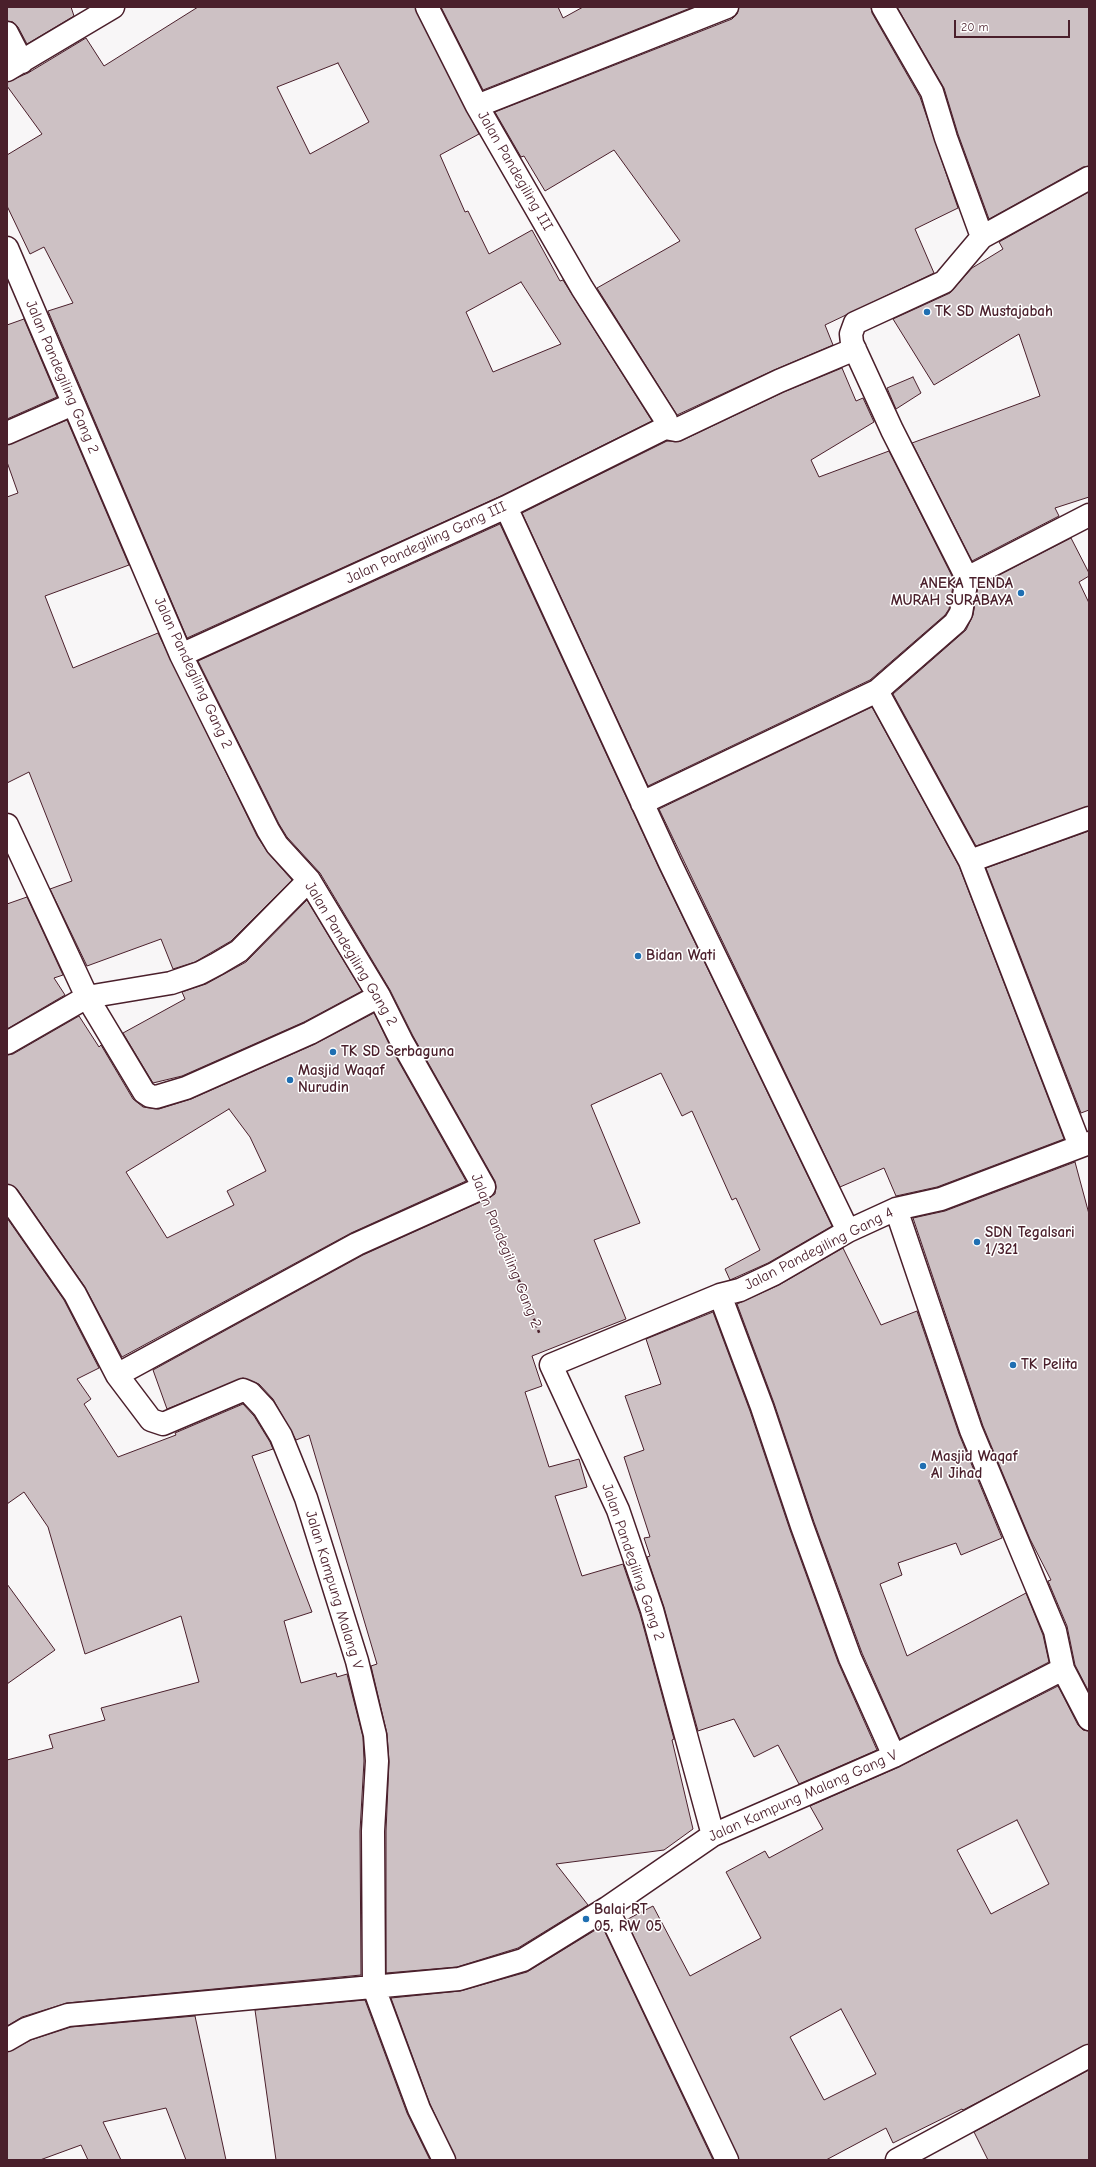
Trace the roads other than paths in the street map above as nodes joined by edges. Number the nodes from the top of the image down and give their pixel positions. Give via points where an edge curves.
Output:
1 (113, 7) edge
2 (427, 7) edge
3 (727, 7) edge
4 (883, 7) edge
5 (7, 33) edge
6 (15, 66) edge
7 (478, 106) junction
8 (1089, 178) edge
9 (982, 237) junction
10 (7, 248) edge
11 (855, 350) junction
12 (73, 404) junction
13 (666, 426) junction
14 (7, 433) edge
15 (506, 506) junction
16 (1089, 515) edge
17 (967, 578) junction
18 (181, 655) junction
19 (877, 691) junction
20 (642, 803) junction
21 (1089, 818) edge
22 (7, 825) edge
23 (970, 861) junction
24 (309, 880) junction
25 (379, 996) junction
26 (87, 997) junction
27 (7, 1043) edge
28 (1084, 1144) edge
29 (7, 1196) edge
30 (896, 1209) junction
31 (848, 1231) junction
32 (720, 1295) junction
33 (551, 1365) joint
34 (117, 1375) junction
35 (1063, 1669) junction
36 (1089, 1719) edge
37 (894, 1756) junction
38 (713, 1835) junction
39 (607, 1908) junction
40 (374, 1988) junction
41 (7, 2040) edge
42 (1089, 2056) edge
43 (444, 2160) edge
44 (727, 2160) edge
45 (897, 2160) edge

1 - 6 street
2 - 7 street
3 - 7 street, Jalan Pandegiling III
4 - 9 street via 932,92
5 - 6 street
7 - 13 street, Jalan Pandegiling III via 582,288 666,420
8 - 9 street
9 - 11 street via 944,282 855,323 851,334
10 - 12 street, Jalan Pandegiling Gang 2
11 - 13 street via 778,381 676,430
11 - 17 street via 892,430
12 - 14 street
12 - 18 street, Jalan Pandegiling Gang 2
13 - 15 street, Jalan Pandegiling Gang III
15 - 18 street, Jalan Pandegiling Gang III
15 - 20 street
16 - 17 street
17 - 19 street via 961,613 955,623
18 - 24 street, Jalan Pandegiling Gang 2 via 268,830
19 - 20 street
19 - 23 street
20 - 31 street
21 - 23 street
22 - 26 street
23 - 28 street
24 - 25 street, Jalan Pandegiling Gang 2
24 - 26 street via 239,951 211,967 171,983
25 - 26 street via 310,1034 186,1088 156,1097 144,1092
25 - 34 street, Jalan Pandegiling Gang 2 via 402,1042 484,1187 357,1244
26 - 27 street
28 - 30 street, Jalan Pandegiling Gang 4 via 941,1198
29 - 34 street, Jalan Kampung Malang V via 75,1294
30 - 31 street, Jalan Pandegiling Gang 4
30 - 35 street via 971,1430 1055,1631
31 - 32 street, Jalan Pandegiling Gang 4 via 774,1274 740,1290
32 - 33 street, Jalan Pandegiling Gang 4
32 - 37 street via 850,1658
33 - 38 street, Jalan Pandegiling Gang 2 via 618,1510 652,1610
34 - 40 street, Jalan Kampung Malang V via 151,1420 163,1424 243,1390 250,1393 264,1408 281,1436 306,1498 357,1661 374,1734 377,1761 372,1883
35 - 36 street
35 - 37 street, Jalan Kampung Malang Gang V
37 - 38 street, Jalan Kampung Malang Gang V
38 - 39 street, Jalan Kampung Malang Gang V
39 - 40 street, Jalan Kampung Malang Gang V via 523,1960 459,1979
39 - 44 street
40 - 41 street, Jalan Kampung Malang Gang V via 68,2015 26,2029
40 - 43 street, Jalan Kampung Malang V via 419,2109
42 - 45 street

